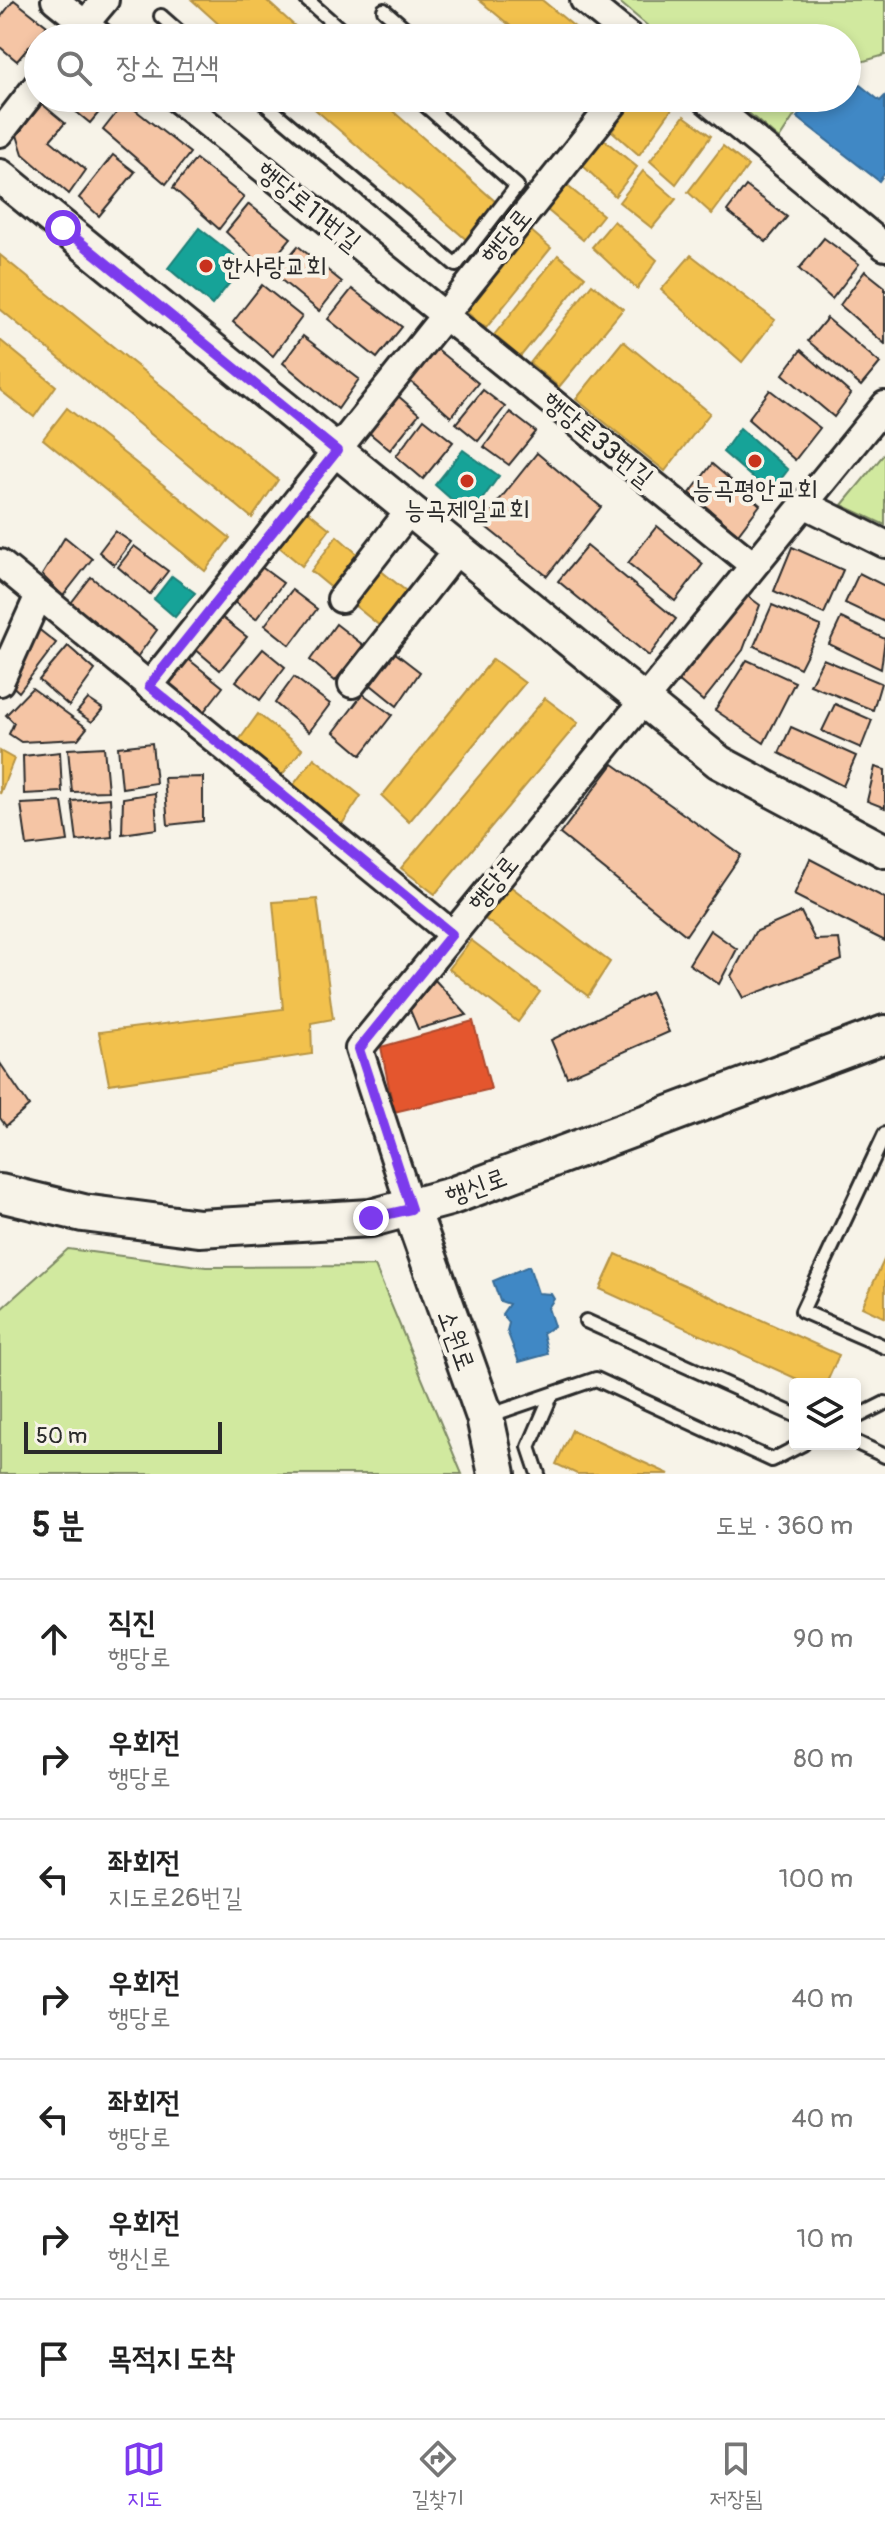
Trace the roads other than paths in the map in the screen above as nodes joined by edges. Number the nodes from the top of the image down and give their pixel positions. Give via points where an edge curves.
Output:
1 (55, 0) edge
2 (105, 0) edge
3 (307, 0) edge
4 (584, 0) edge
5 (384, 10) dead end
6 (161, 16) dead end
7 (78, 24) edge
8 (92, 24) edge
9 (170, 24) edge
10 (334, 24) edge
11 (400, 24) edge
12 (614, 24) edge
13 (24, 102) edge
14 (193, 112) edge
15 (275, 112) edge
16 (433, 112) edge
17 (607, 112) edge
18 (721, 112) edge
19 (0, 133) edge
20 (0, 176) edge
21 (885, 247) edge
22 (442, 314) junction
23 (885, 405) edge
24 (337, 451) junction
25 (804, 504) junction
26 (410, 510) junction
27 (885, 544) edge
28 (458, 549) junction
29 (0, 563) edge
30 (753, 565) junction
31 (39, 595) junction
32 (341, 599) dead end
33 (0, 682) edge
34 (352, 684) dead end
35 (149, 686) junction
36 (642, 699) junction
37 (885, 851) edge
38 (452, 934) junction
39 (885, 1034) edge
40 (885, 1134) edge
41 (0, 1193) edge
42 (411, 1209) junction
43 (586, 1321) dead end
44 (885, 1347) edge
45 (551, 1396) junction
46 (885, 1403) edge
47 (789, 1412) edge
48 (861, 1415) edge
49 (485, 1417) junction
50 (861, 1445) edge
51 (791, 1450) edge
52 (885, 1456) edge
53 (497, 1474) edge
54 (538, 1474) edge

1 - 7 street
2 - 8 street
3 - 10 lane
4 - 12 street
5 - 11 lane
6 - 9 lane
13 - 19 street
14 - 22 street, 행당로11번길
15 - 16 lane via 456,265 517,186
17 - 22 street, 행당로
18 - 21 street
20 - 24 street
22 - 24 street, 행당로
22 - 30 street, 행당로33번길
23 - 25 street
24 - 26 street
24 - 35 street, 행당로
25 - 27 street
25 - 30 street
26 - 28 street
26 - 32 street
28 - 34 street
28 - 36 street
29 - 31 street
30 - 36 street
31 - 33 street
31 - 35 street
35 - 38 street
36 - 37 street via 719,762
36 - 38 street, 행당로
38 - 42 street, 행당로 via 359,1049
39 - 42 main road, 행신로
40 - 44 lane via 802,1311
41 - 42 main road, 행신로 via 83,1213 199,1228 371,1218
42 - 49 main road, 소원로
43 - 47 lane
45 - 49 lane
45 - 51 lane via 596,1379 772,1460
45 - 54 lane via 529,1447
46 - 48 lane
49 - 53 main road, 소원로
50 - 52 lane

